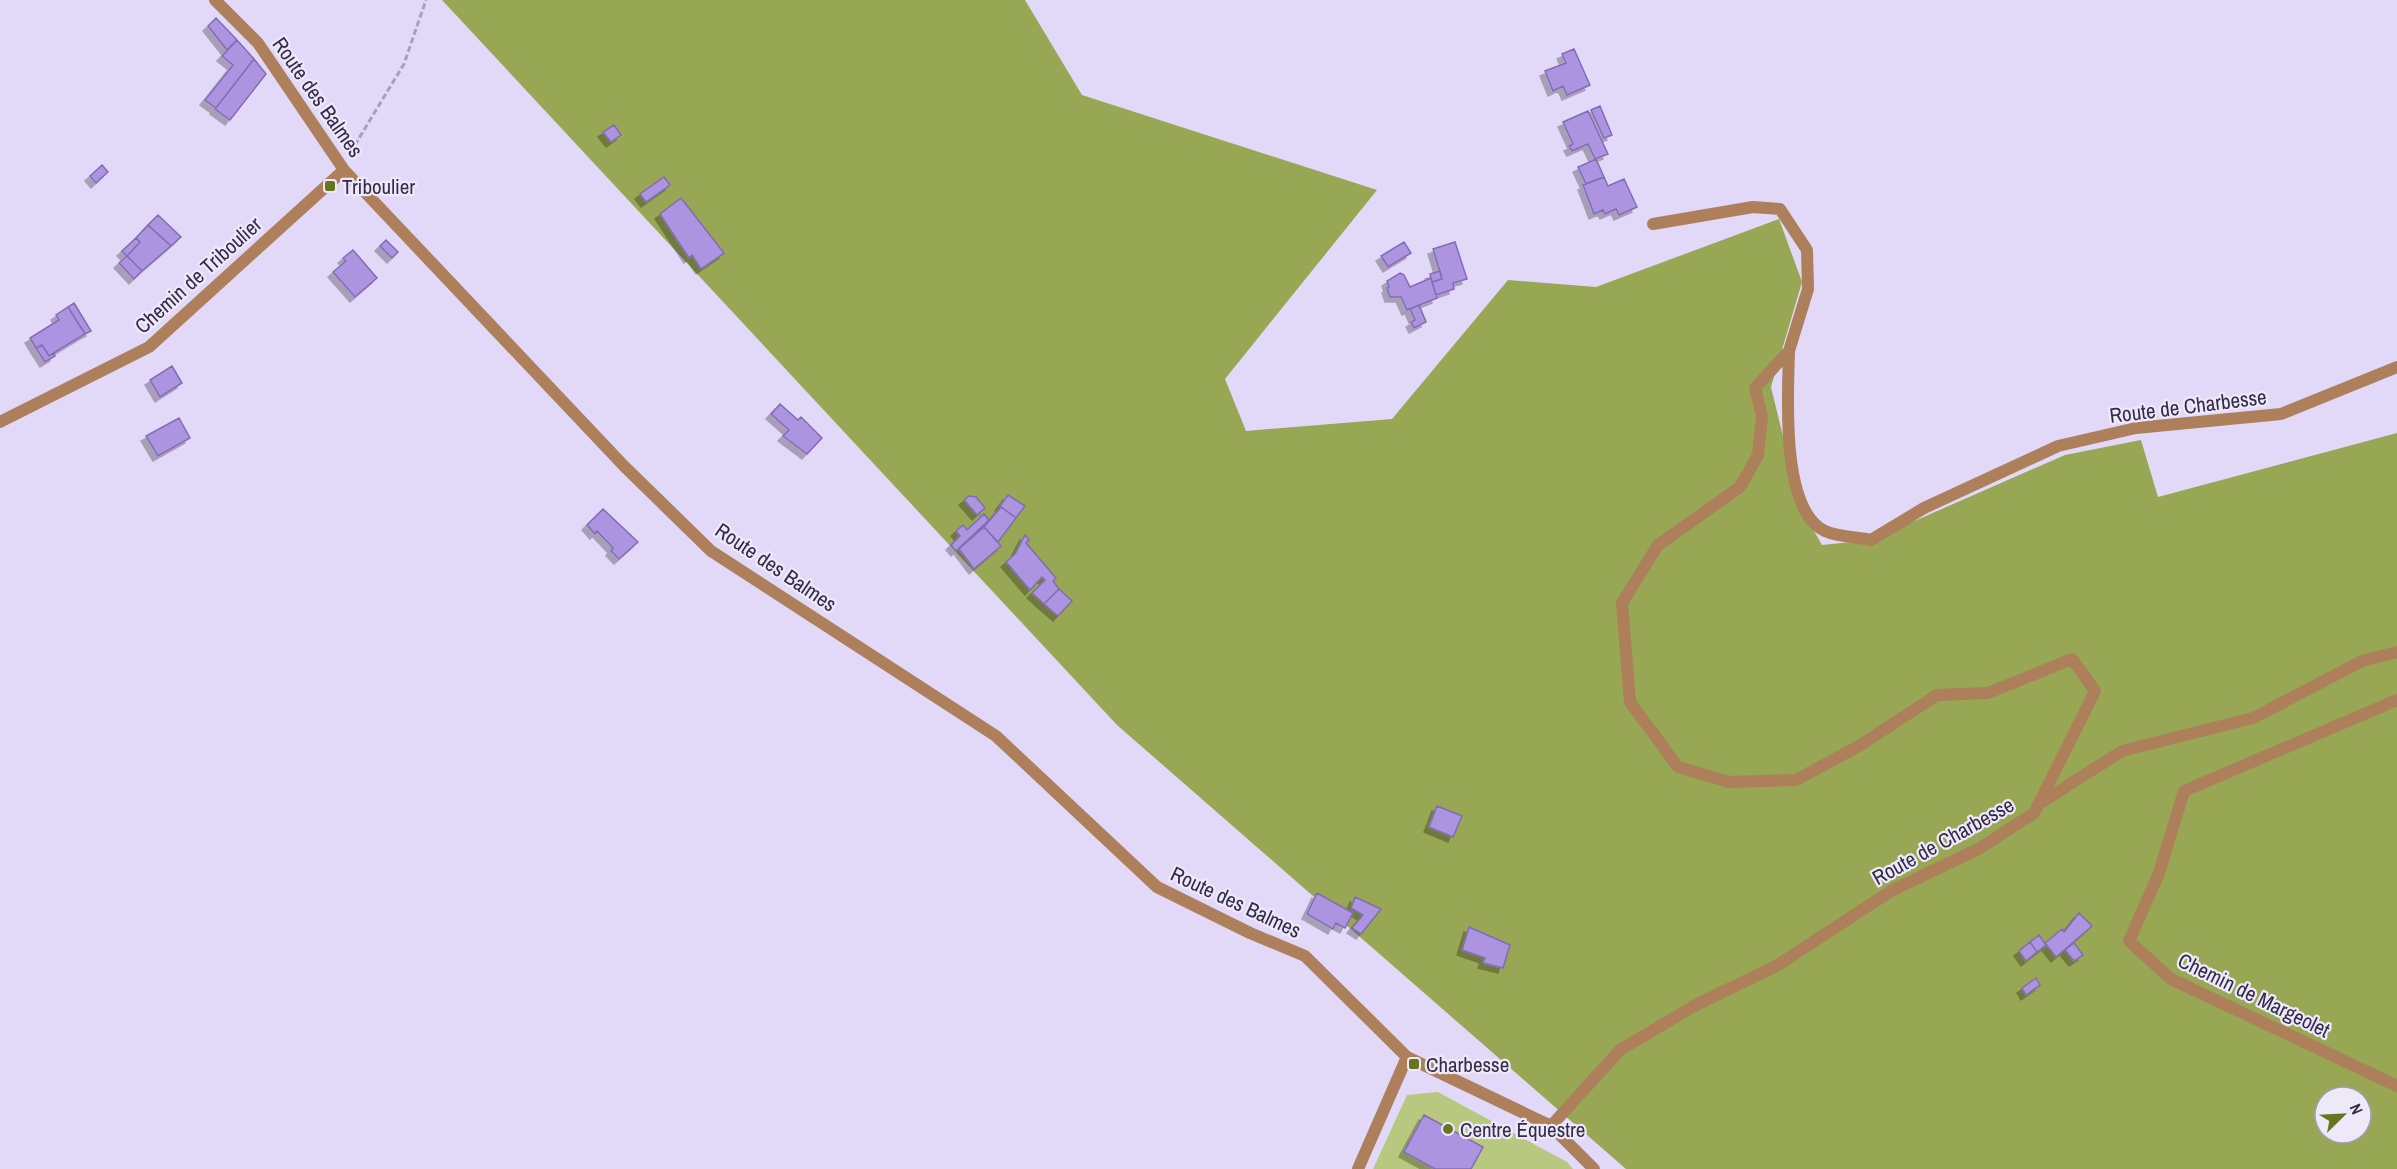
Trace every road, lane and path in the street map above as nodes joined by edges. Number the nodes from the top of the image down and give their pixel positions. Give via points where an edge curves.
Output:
1 (215, 0) edge
2 (426, 0) edge
3 (348, 156) dead end
4 (344, 170) junction
5 (1653, 224) dead end
6 (1789, 351) junction
7 (2397, 368) edge
8 (0, 422) edge
9 (2397, 652) edge
10 (2397, 700) edge
11 (2040, 803) junction
12 (1407, 1057) junction
13 (2397, 1086) edge
14 (1551, 1126) junction
15 (1358, 1169) edge
16 (1594, 1169) edge

1 - 4 street, Route des Balmes via 258,43
2 - 3 path via 404,64
4 - 8 street, Chemin de Triboulier via 149,347
4 - 12 street, Route des Balmes via 624,466 711,551 996,736 1157,887 1305,956
5 - 6 street via 1753,207 1780,209 1807,249 1808,289
6 - 7 street, Route de Charbesse via 1790,459 1800,506 1824,531 1871,540 1924,508 2058,446 2136,428 2281,414
6 - 11 street, Route de Charbesse via 1755,388 1762,416 1758,455 1740,487 1658,545 1622,603 1630,702 1678,767 1729,782 1796,780 1859,746 1937,695 1988,693 2072,659 2095,692
9 - 11 street via 2362,661 2253,718 2122,752
10 - 13 street, Chemin de Margeolet via 2184,791 2159,873 2129,941 2171,979
11 - 14 street, Route de Charbesse via 2034,813 1980,848 1891,891 1778,965 1694,1006 1620,1050
12 - 14 street, Route des Balmes
12 - 15 street
14 - 16 street, Route des Balmes

